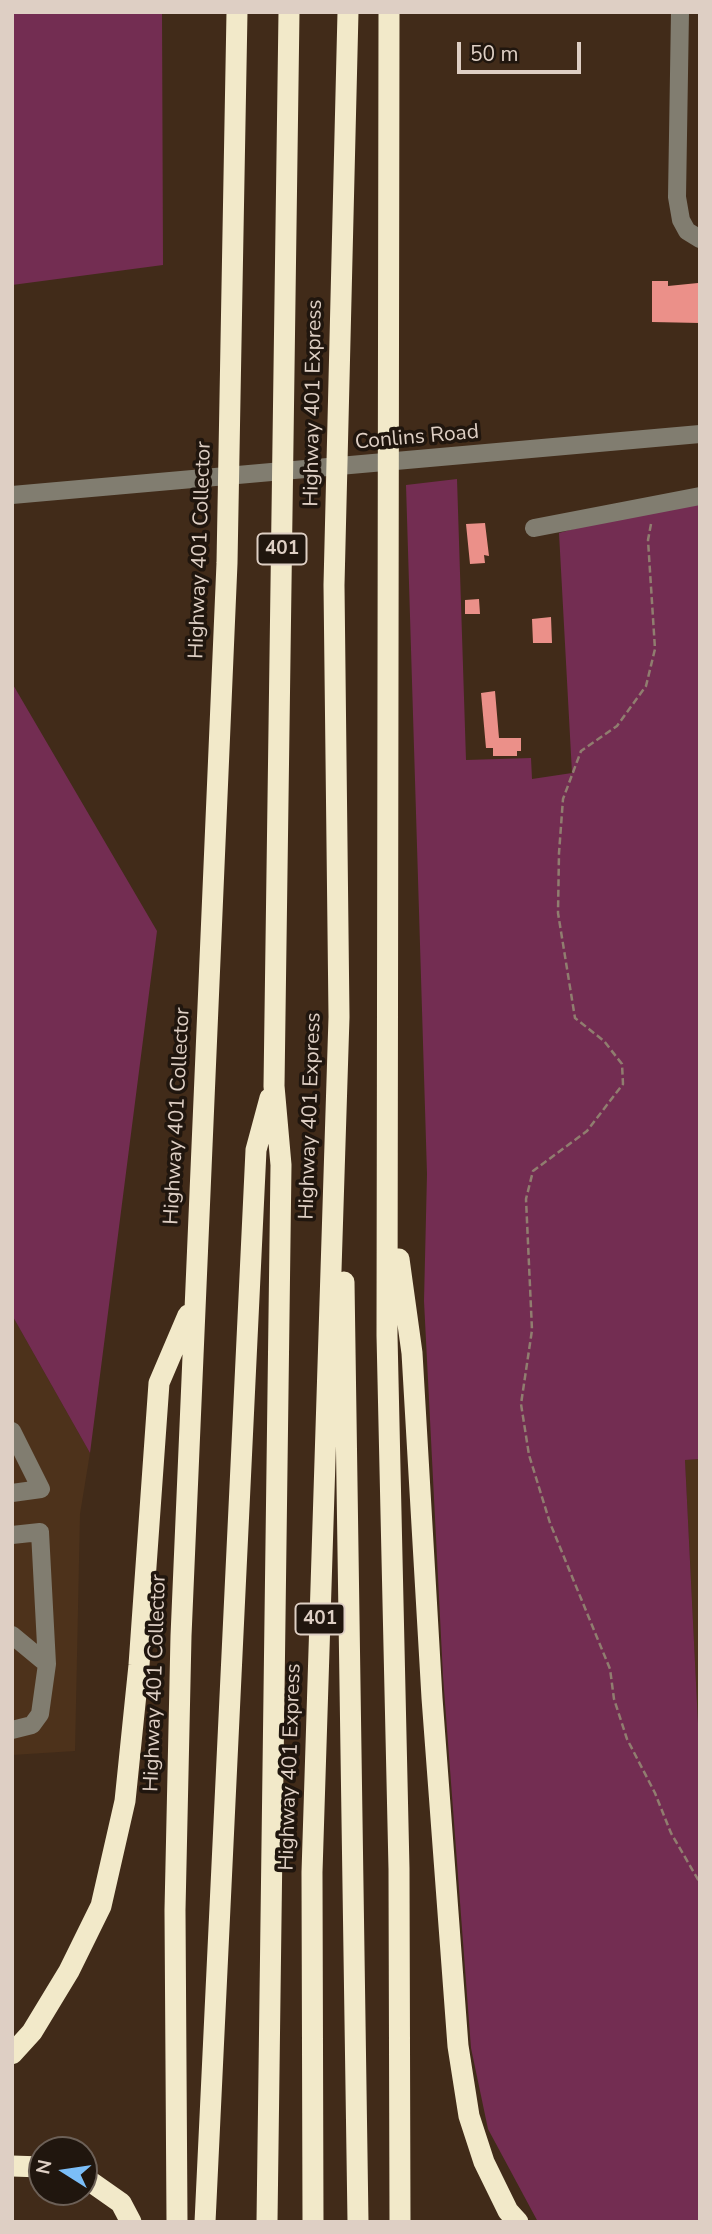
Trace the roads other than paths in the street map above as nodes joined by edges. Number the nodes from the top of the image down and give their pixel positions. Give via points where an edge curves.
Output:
1 (237, 12) edge
2 (289, 12) edge
3 (348, 12) edge
4 (389, 12) edge
5 (680, 12) edge
6 (700, 239) edge
7 (700, 434) edge
8 (12, 495) edge
9 (700, 496) edge
10 (534, 528) dead end
11 (339, 1017) junction
12 (274, 1086) junction
13 (390, 1187) junction
14 (194, 1300) junction
15 (12, 1432) edge
16 (12, 1493) edge
17 (12, 1535) edge
18 (12, 1635) edge
19 (47, 1664) junction
20 (12, 1730) edge
21 (12, 2054) edge
22 (98, 2187) edge
23 (131, 2222) edge
24 (177, 2222) edge
25 (205, 2222) edge
26 (267, 2222) edge
27 (313, 2222) edge
28 (358, 2222) edge
29 (400, 2222) edge
30 (518, 2222) edge

1 - 14 highway, Highway 401 Collector / 401 via 227,563
2 - 12 highway, Highway 401 Express / 401
3 - 11 highway, Highway 401 Express / 401 via 334,585
4 - 13 highway
5 - 6 street via 677,197 687,231
7 - 8 street, Conlins Road
9 - 10 street
11 - 27 highway, Highway 401 Express / 401 via 313,1872
11 - 28 highway
12 - 25 highway via 256,1150
12 - 26 highway, Highway 401 Express / 401 via 281,1165
13 - 29 highway via 387,1335 399,1869
13 - 30 highway via 412,1353 458,2046 469,2116 484,2162
14 - 21 highway via 159,1383 125,1801 101,1906 69,1971 32,2032
14 - 24 highway, Highway 401 Collector / 401 via 175,1897
15 - 16 street via 41,1489
17 - 19 street via 40,1532
18 - 19 street
19 - 20 street via 40,1714 32,1725
22 - 23 highway via 121,2203

